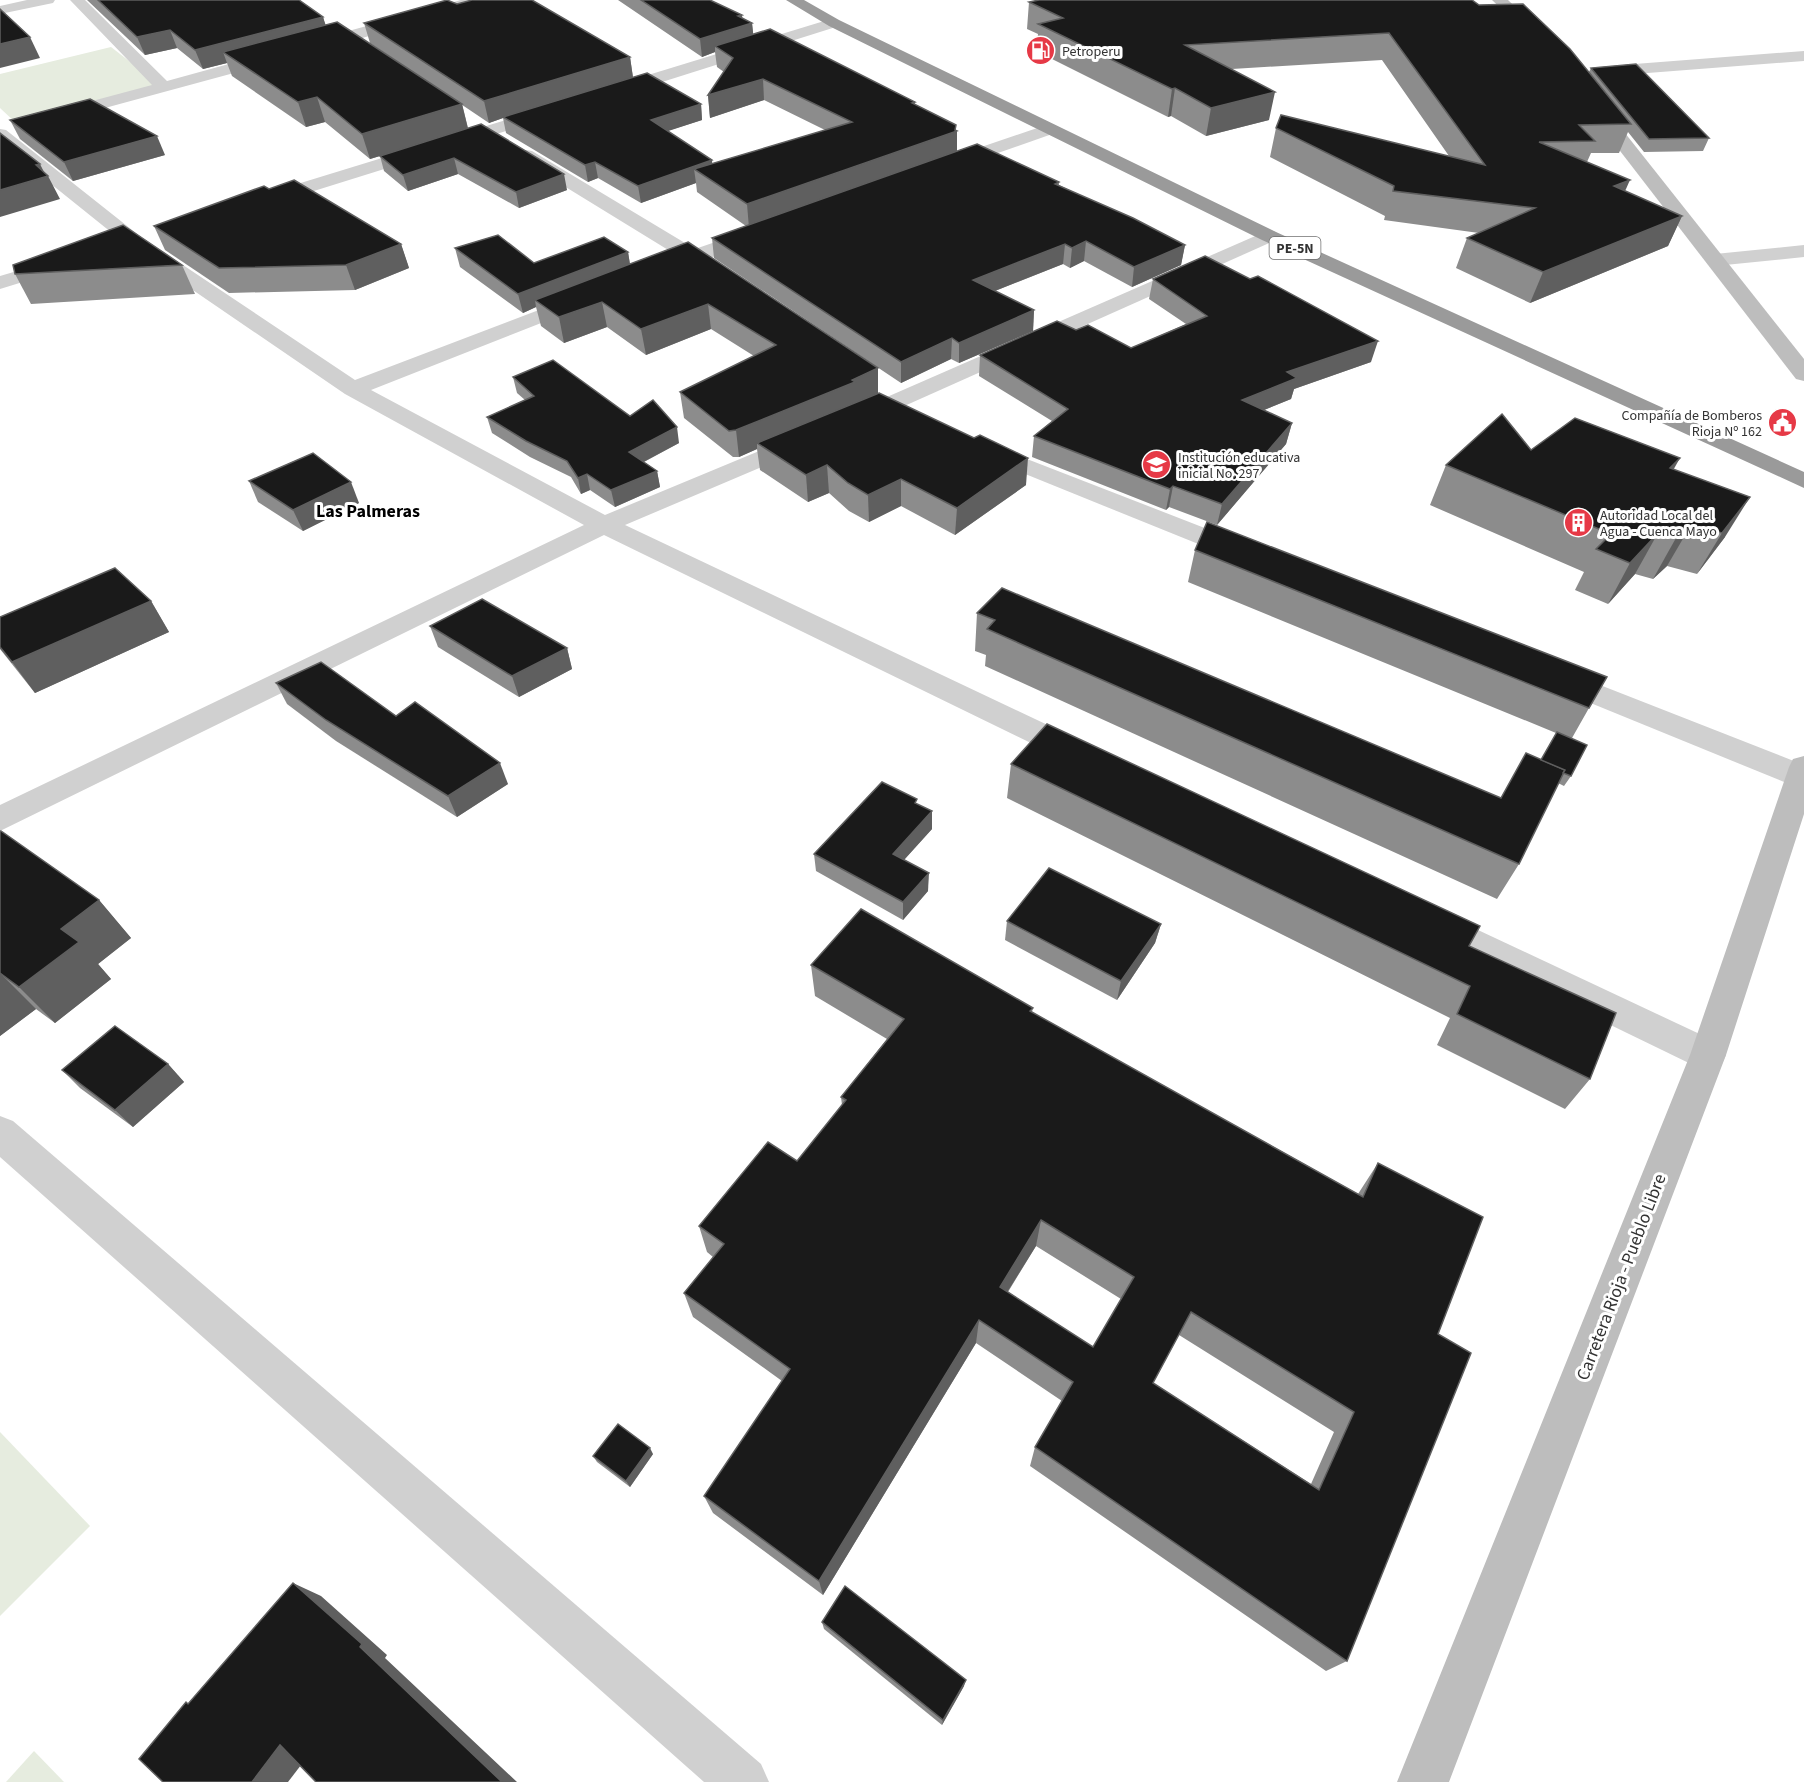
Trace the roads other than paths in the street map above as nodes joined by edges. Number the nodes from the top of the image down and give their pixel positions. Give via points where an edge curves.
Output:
1 (48, 0) edge
2 (77, 0) edge
3 (477, 0) edge
4 (793, 0) edge
5 (1499, 0) edge
6 (0, 10) edge
7 (834, 23) junction
8 (328, 26) edge
9 (347, 38) junction
10 (775, 41) junction
11 (1551, 50) edge
12 (365, 51) edge
13 (796, 52) edge
14 (1804, 56) edge
15 (163, 87) junction
16 (598, 97) edge
17 (564, 107) edge
18 (44, 119) edge
19 (468, 119) dead end
20 (1049, 129) junction
21 (7, 130) edge
22 (487, 131) junction
23 (965, 140) dead end
24 (986, 151) junction
25 (1006, 162) edge
26 (930, 171) edge
27 (242, 208) edge
28 (773, 228) edge
29 (1269, 236) junction
30 (1804, 251) edge
31 (694, 256) junction
32 (78, 259) edge
33 (1715, 260) junction
34 (723, 275) edge
35 (640, 277) edge
36 (0, 283) edge
37 (597, 294) edge
38 (1804, 374) edge
39 (353, 389) junction
40 (959, 439) edge
41 (1804, 481) edge
42 (604, 525) junction
43 (1269, 563) edge
44 (1535, 669) edge
45 (1103, 765) edge
46 (1802, 771) edge
47 (0, 819) edge
48 (1406, 910) edge
49 (1708, 1055) junction
50 (0, 1133) edge
51 (743, 1782) edge
52 (1423, 1782) edge

1 - 6 street
2 - 15 street
3 - 9 street
4 - 7 highway, PE-5N
5 - 11 street
7 - 10 street
7 - 20 highway, PE-5N
8 - 9 street
9 - 12 street
9 - 15 street
10 - 13 street
10 - 16 street
14 - 33 street via 1582,83
15 - 18 street
17 - 22 street
19 - 22 street
20 - 24 street
20 - 29 highway, PE-5N
21 - 39 street via 134,241
22 - 27 street
22 - 31 street
23 - 24 street
24 - 25 street
24 - 26 street
28 - 31 street
29 - 41 highway, PE-5N
29 - 42 street via 1192,260 896,403
30 - 33 street
31 - 34 street
31 - 35 street
32 - 36 street
33 - 38 street
37 - 39 street
39 - 42 street
40 - 43 street
42 - 45 street
42 - 47 street
44 - 46 street
46 - 49 street, Carretera Rioja - Pueblo Libre
48 - 49 street
49 - 52 street, Carretera Rioja - Pueblo Libre
50 - 51 street

